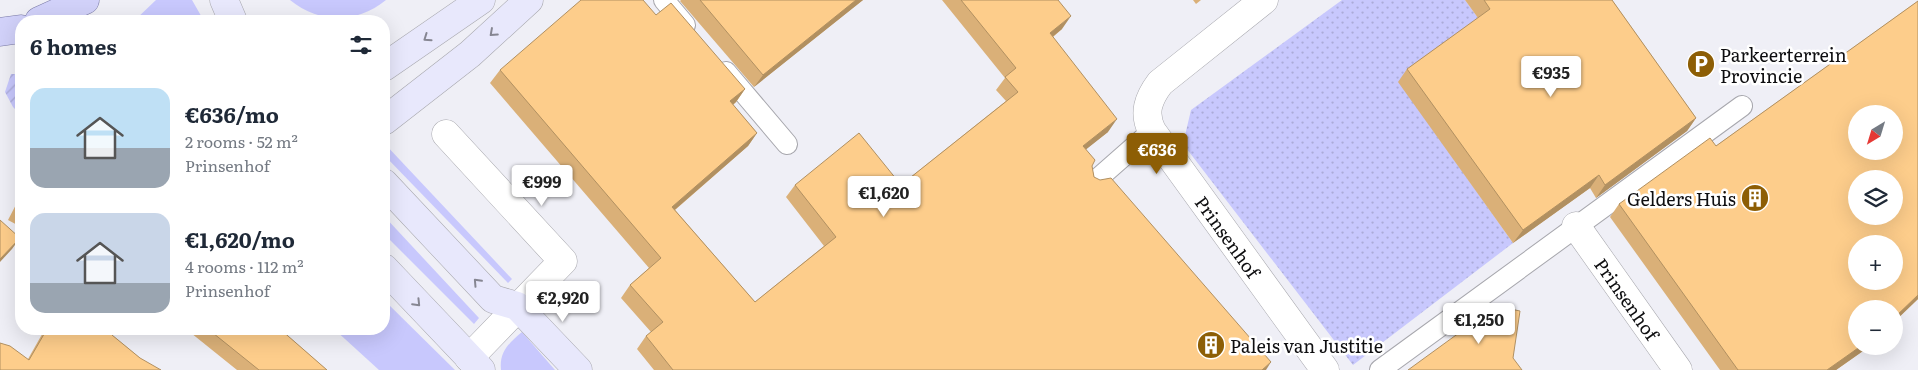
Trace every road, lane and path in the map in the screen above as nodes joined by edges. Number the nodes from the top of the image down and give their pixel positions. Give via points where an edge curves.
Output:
1 (85, 0) edge
2 (224, 0) edge
3 (481, 0) edge
4 (529, 0) edge
5 (664, 0) edge
6 (1264, 0) edge
7 (50, 15) edge
8 (230, 15) edge
9 (696, 38) edge
10 (716, 60) edge
11 (390, 63) edge
12 (1742, 106) dead end
13 (390, 116) edge
14 (1152, 131) junction
15 (446, 134) dead end
16 (787, 144) dead end
17 (1094, 182) edge
18 (390, 189) edge
19 (1576, 226) junction
20 (390, 274) edge
21 (517, 306) junction
22 (475, 364) edge
23 (578, 370) edge
24 (1325, 370) edge
25 (1380, 370) edge
26 (1678, 370) edge

1 - 7 main road
2 - 8 street
3 -> 11 street
4 -> 13 street via 470,54
5 - 9 lane
6 - 14 street, Prinsenhof via 1160,83 1152,94 1146,119
10 - 16 lane
12 - 19 lane
14 - 17 lane
14 - 24 street, Prinsenhof
15 - 21 street via 563,261
21 -> 18 street via 493,299
19 - 25 lane
19 - 26 street, Prinsenhof
20 -> 22 street
21 - 22 street
21 - 23 street

